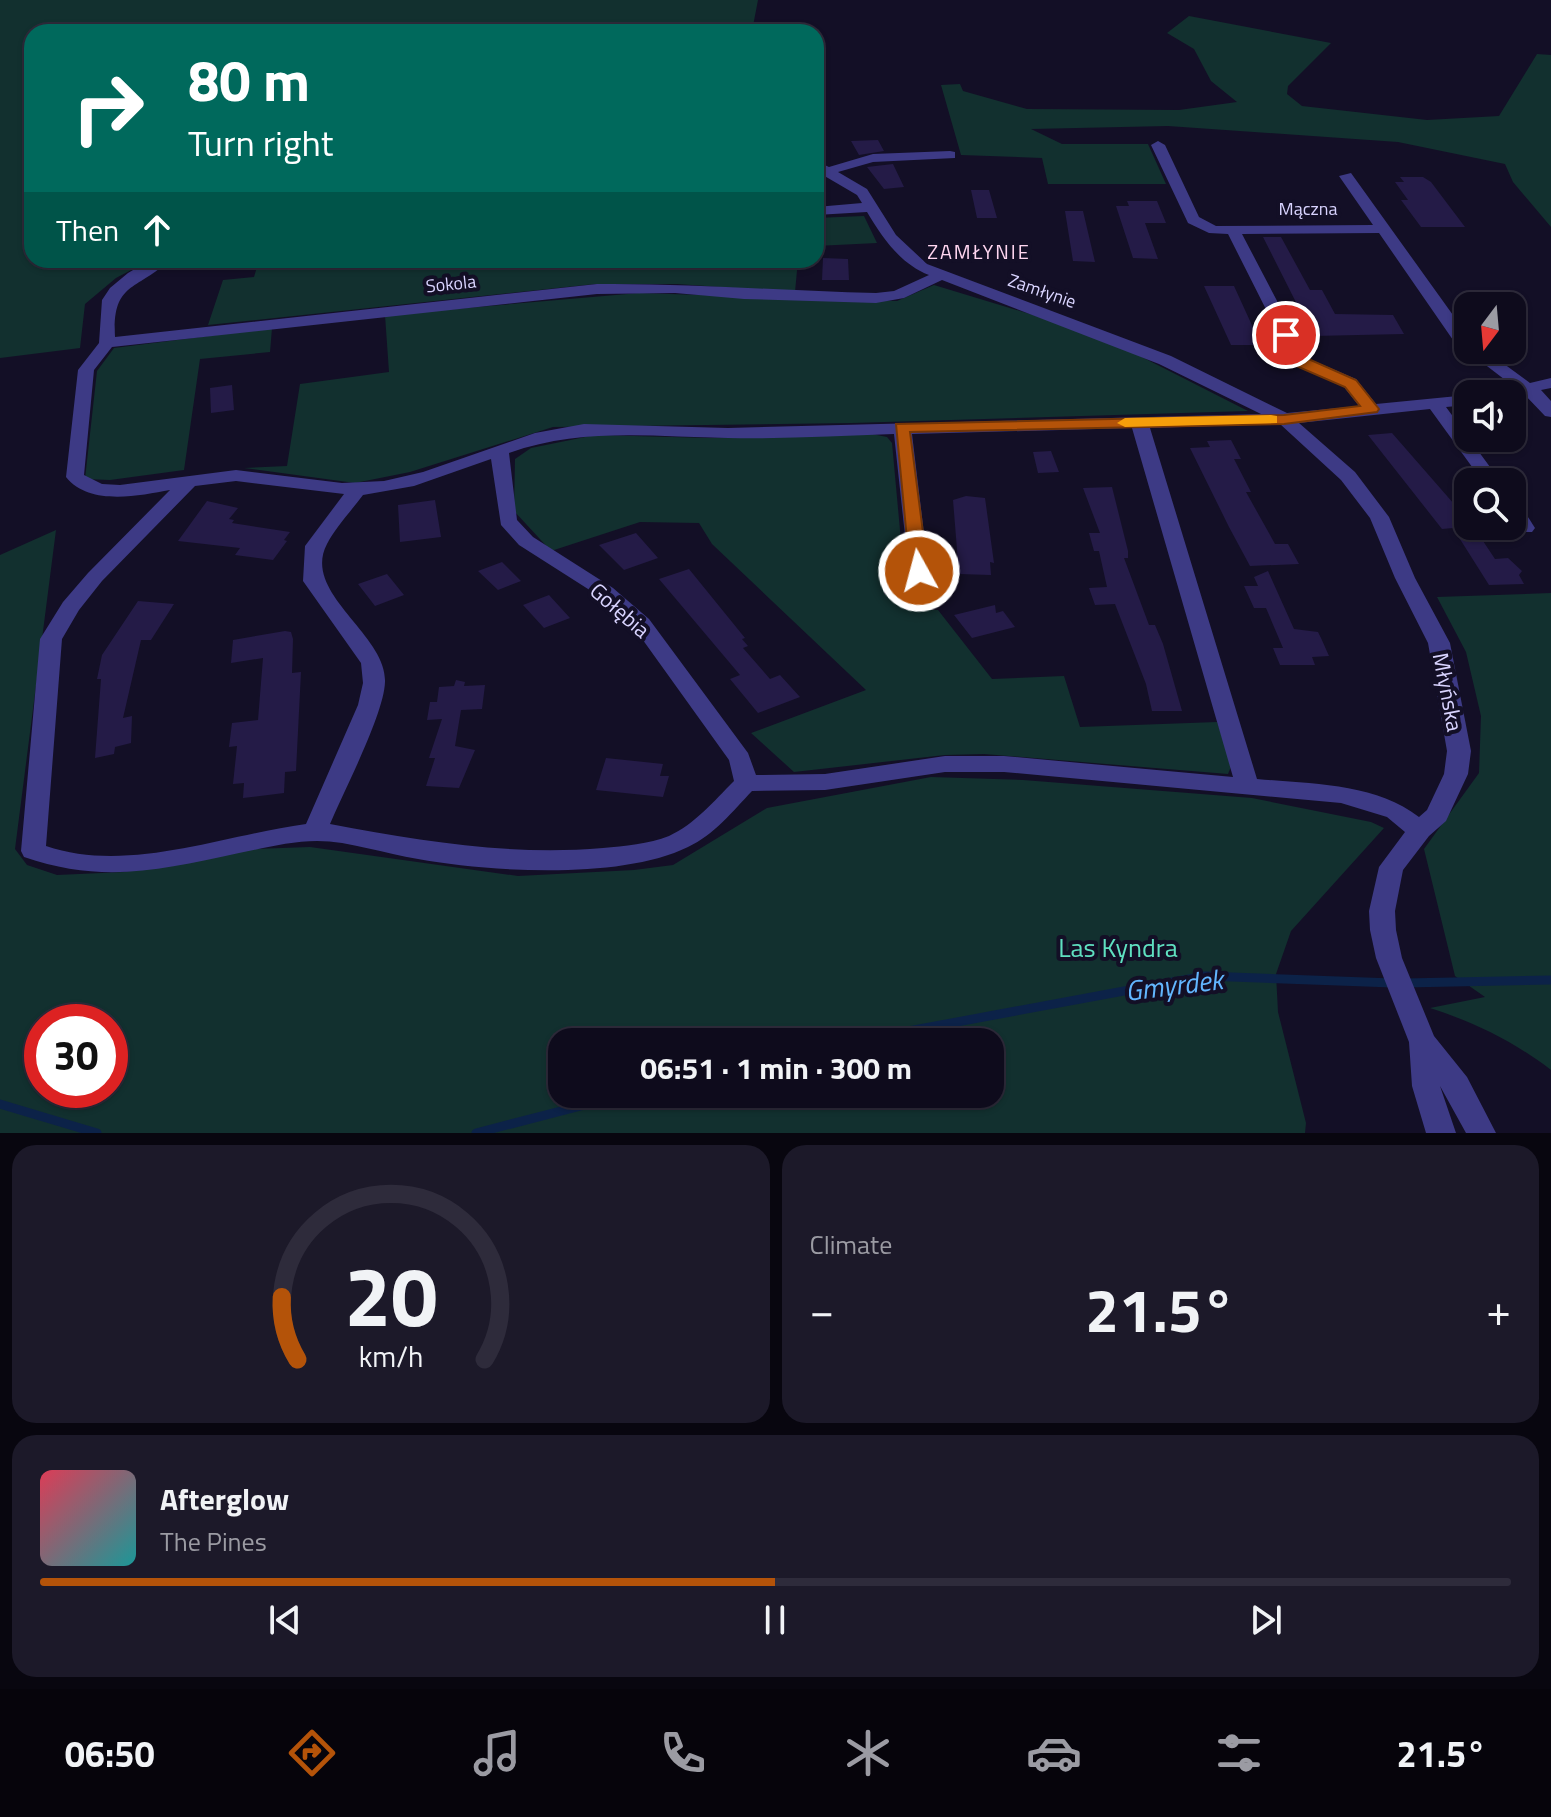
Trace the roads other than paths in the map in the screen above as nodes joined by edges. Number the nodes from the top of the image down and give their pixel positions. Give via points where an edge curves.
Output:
1 (1158, 145) dead end
2 (950, 155) dead end
3 (824, 168) edge
4 (824, 169) edge
5 (1346, 176) dead end
6 (871, 207) junction
7 (824, 210) edge
8 (1384, 229) junction
9 (1233, 230) junction
10 (148, 268) edge
11 (941, 275) junction
12 (1454, 326) edge
13 (107, 343) junction
14 (1493, 364) edge
15 (1551, 383) edge
16 (1528, 389) junction
17 (1454, 402) edge
18 (1435, 404) junction
19 (1371, 409) junction
20 (1551, 412) edge
21 (1284, 419) junction
22 (1139, 422) junction
23 (902, 428) junction
24 (499, 449) junction
25 (1482, 468) edge
26 (188, 483) junction
27 (356, 491) junction
28 (922, 600) dead end
29 (746, 783) junction
30 (1247, 784) junction
31 (1420, 830) junction
32 (315, 832) junction
33 (1423, 1042) junction
34 (1441, 1133) edge
35 (1481, 1133) edge

1 - 9 street, Mączna via 1193,220 1214,230
2 - 3 street via 894,156
4 - 6 street, Zamłynie via 862,192
5 - 8 street, Mączna
6 - 7 street
6 - 11 street, Zamłynie via 890,238 922,267
8 - 9 street, Mączna
8 - 12 street, Mączna
9 - 19 street via 1300,361 1350,383
10 - 13 street via 108,298
11 - 13 street, Sokola via 898,295 876,298 597,289
11 - 21 street, Zamłynie via 1165,360
13 - 26 street via 86,370 75,477 97,490
14 - 16 street
15 - 16 street
16 - 20 street
17 - 18 street
18 - 19 street
18 - 25 street
19 - 21 street
21 - 22 street
21 - 31 street, Młyńska via 1348,476 1379,517 1439,643 1459,751 1456,774 1437,815
22 - 23 street
22 - 30 street
23 - 24 street via 565,432
23 - 28 street
24 - 27 street via 445,471
24 - 29 street, Gołębia via 508,521 526,541 606,592 642,624 740,759
26 - 27 street via 248,475
26 - 32 street via 95,577 51,639 33,851 52,861 85,865
27 - 32 street via 315,546 313,581 372,662 374,683
29 - 30 street via 825,782 945,764 1004,764
29 - 32 street via 701,828 669,845 624,853 566,858 456,855
30 - 31 street via 1362,801 1395,811
31 - 33 street, Młyńska via 1391,867 1383,921 1389,958
33 - 34 street, Młyńska via 1426,1086
33 - 35 street, Młyńska via 1457,1086

